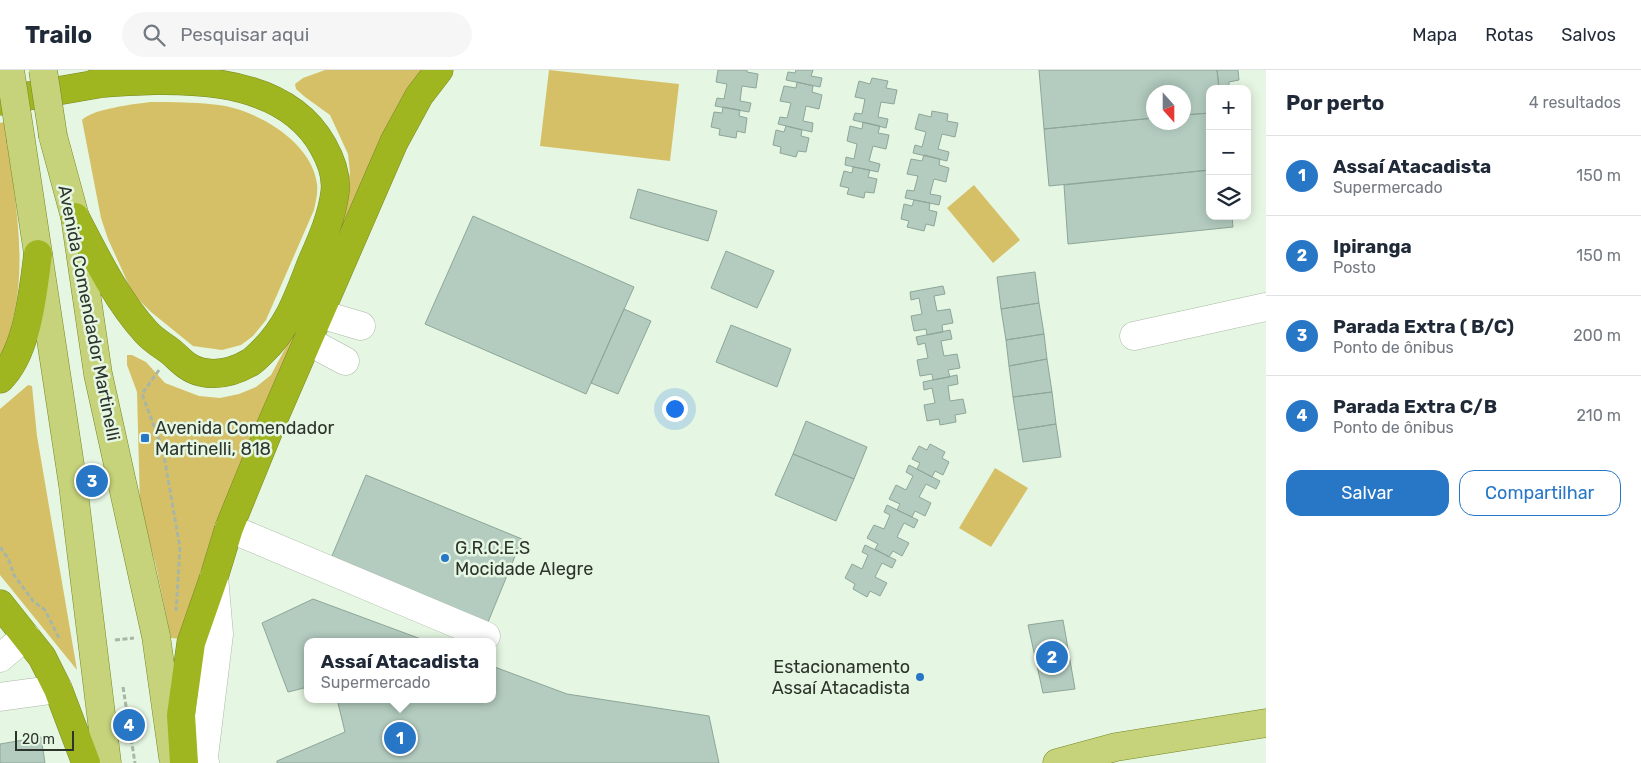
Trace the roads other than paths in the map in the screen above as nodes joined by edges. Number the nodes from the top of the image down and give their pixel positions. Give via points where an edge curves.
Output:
1 (10, 70) edge
2 (43, 70) edge
3 (190, 70) edge
4 (439, 70) edge
5 (93, 84) junction
6 (0, 101) edge
7 (75, 217) junction
8 (38, 254) junction
9 (1266, 307) edge
10 (320, 314) junction
11 (361, 326) dead end
12 (1134, 336) dead end
13 (308, 341) junction
14 (345, 360) dead end
15 (0, 379) edge
16 (229, 528) junction
17 (214, 577) junction
18 (0, 604) edge
19 (486, 636) dead end
20 (44, 648) junction
21 (0, 658) edge
22 (58, 689) junction
23 (0, 697) edge
24 (1266, 723) edge
25 (1116, 755) edge
26 (86, 763) edge
27 (107, 763) edge
28 (174, 763) edge
29 (184, 763) edge
30 (205, 763) edge
31 (1057, 763) edge

1 - 8 main road, Avenida Comendador Martinelli, bridge
2 - 7 main road, Avenida Comendador Martinelli, bridge via 53,136
3 - 5 highway
4 - 10 highway via 419,96 394,142
5 - 6 highway
5 - 7 highway via 140,80 210,82 247,90 280,103 302,117 316,134 335,172 335,193 326,228 288,320 252,361 226,373 200,372 183,364 147,334 119,298
7 - 28 main road, Avenida Comendador Martinelli via 98,374 156,636
8 - 15 highway via 27,322 10,369
8 - 27 main road, Avenida Comendador Martinelli via 73,485
9 - 12 street
10 - 11 street
10 - 13 highway
13 - 14 street
13 - 16 highway
16 - 17 highway
16 - 19 street
17 - 29 highway via 191,643 181,715
17 - 30 street via 220,634
18 - 20 highway
20 - 21 street
20 - 22 highway
22 - 23 street
22 - 26 highway
24 - 25 main road
25 - 31 main road

